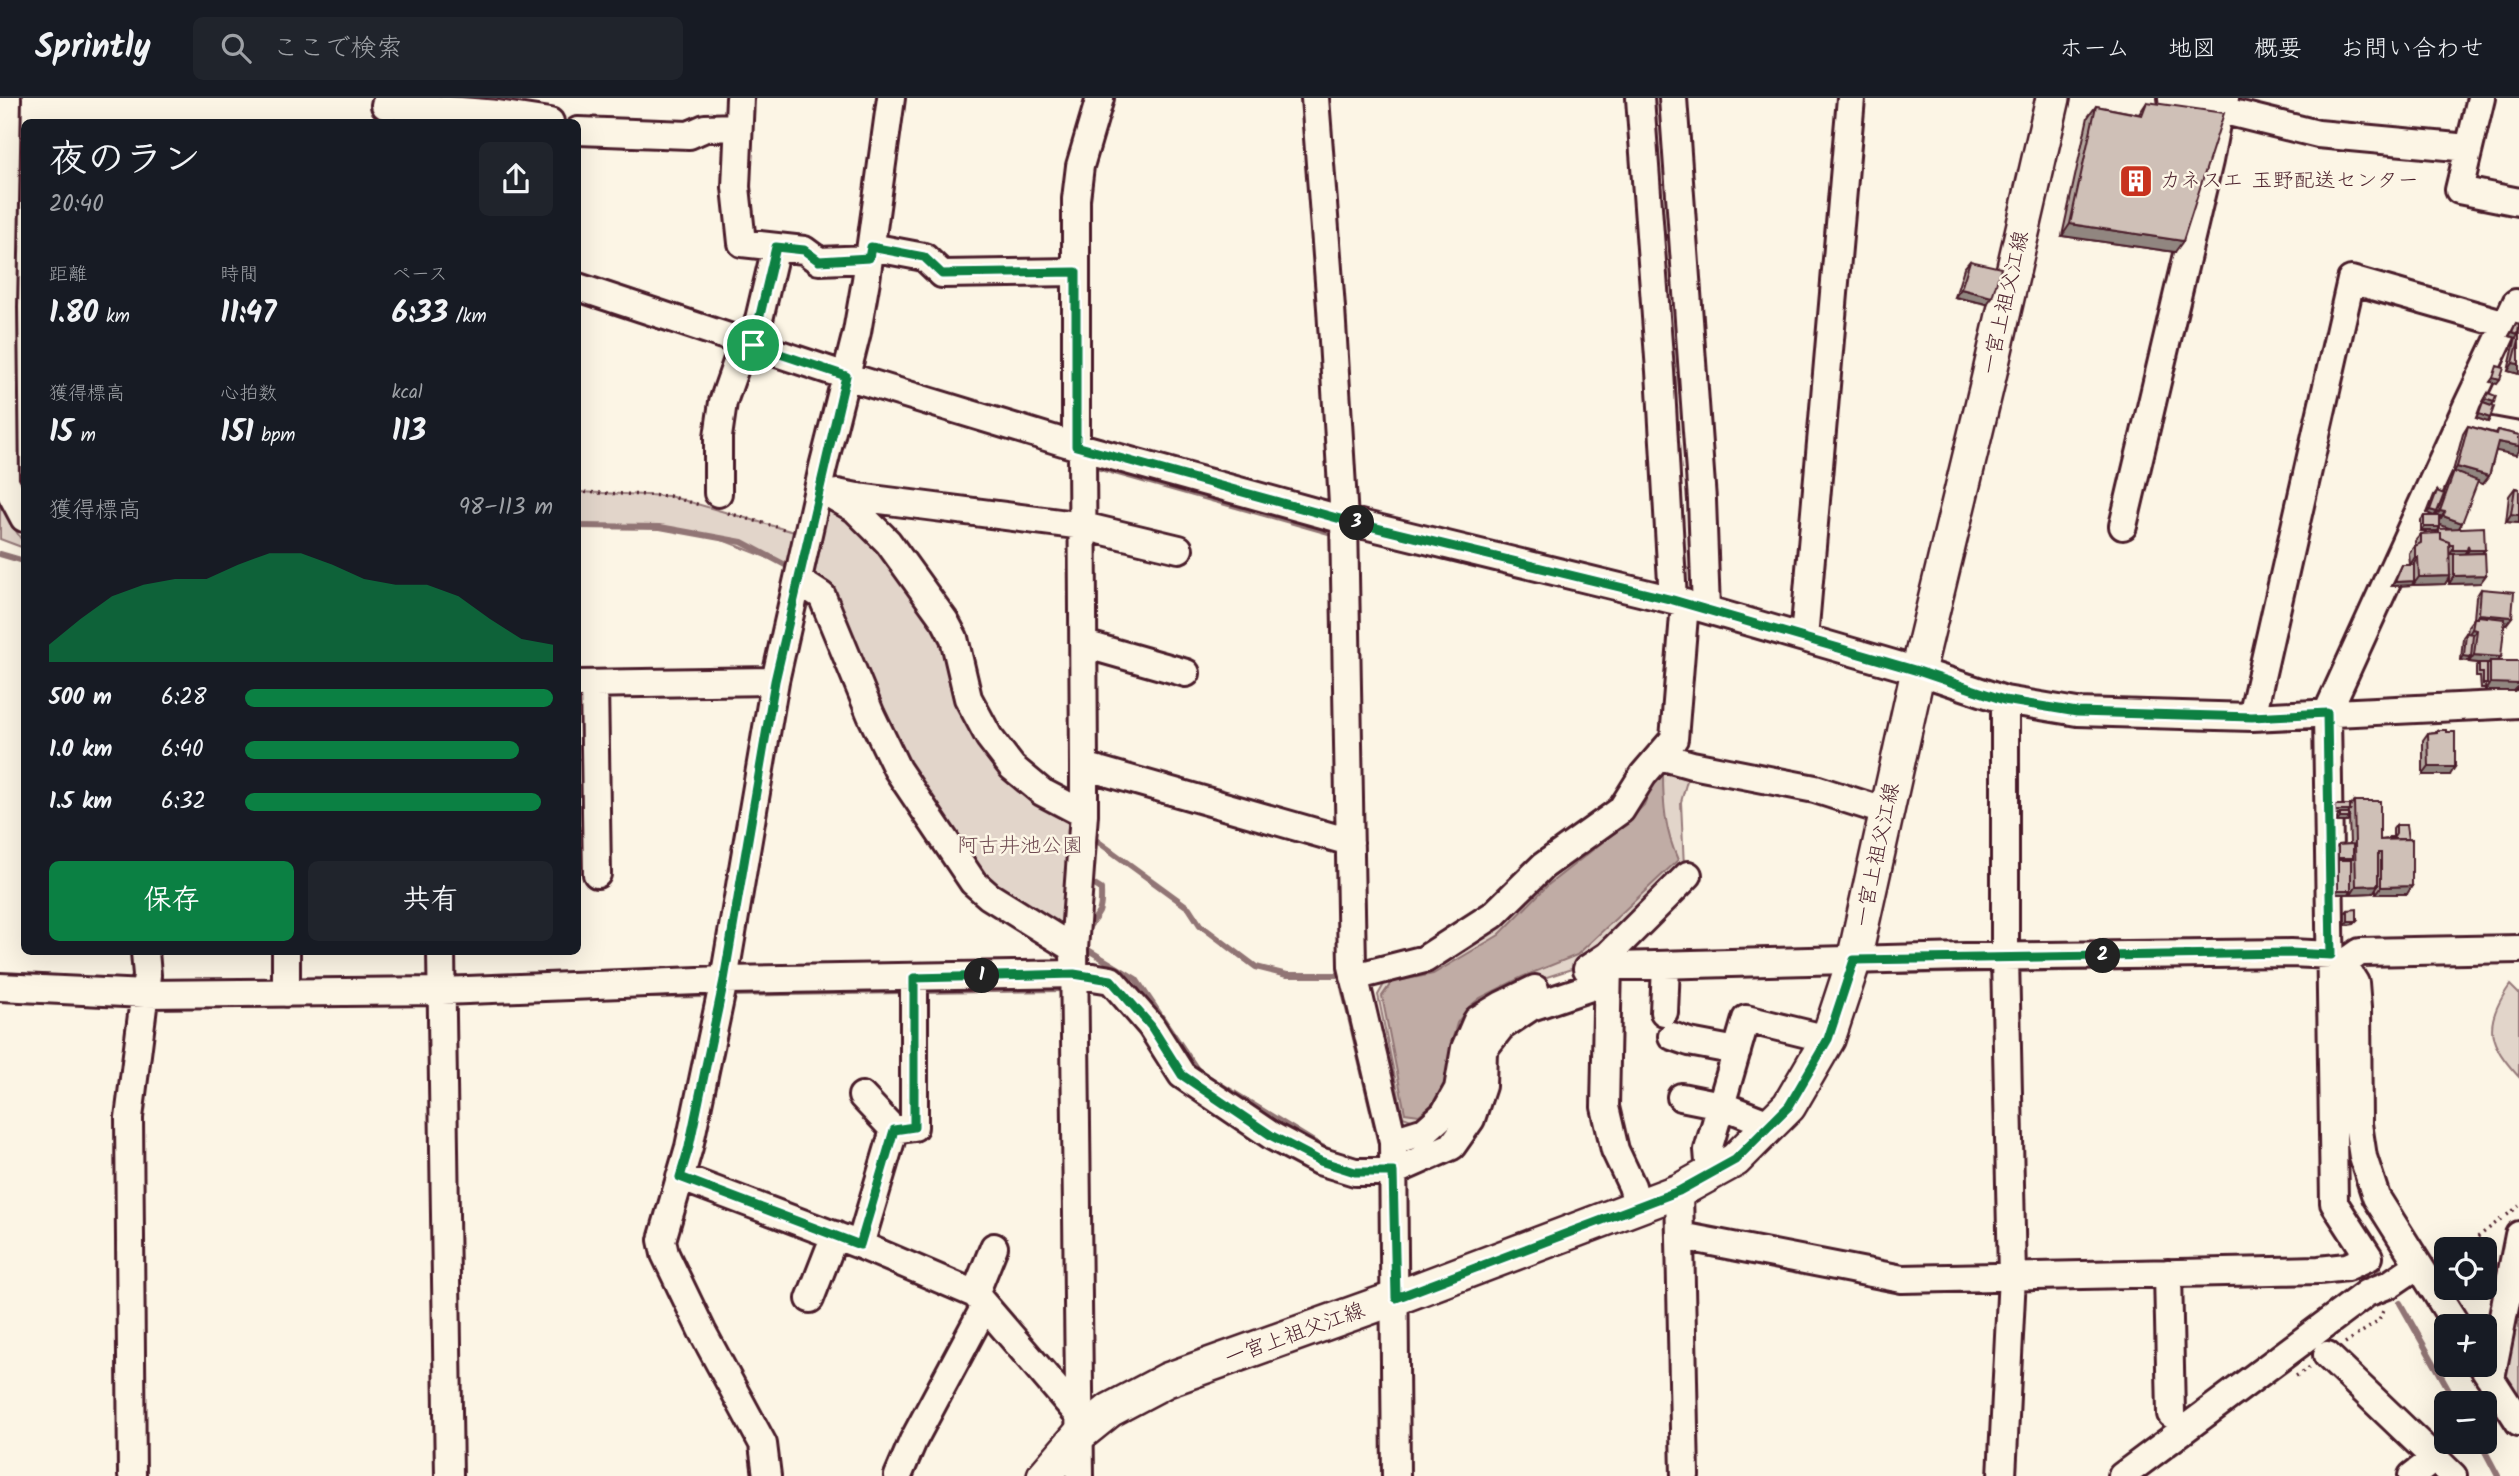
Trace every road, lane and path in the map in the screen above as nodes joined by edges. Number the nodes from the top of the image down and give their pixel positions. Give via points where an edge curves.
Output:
1 (7, 98) edge
2 (740, 98) edge
3 (891, 98) edge
4 (1100, 98) edge
5 (1315, 98) edge
6 (1640, 98) edge
7 (1673, 98) edge
8 (1851, 98) edge
9 (2053, 98) edge
10 (2172, 98) edge
11 (2481, 98) edge
12 (2222, 103) edge
13 (385, 108) edge
14 (530, 119) edge
15 (738, 128) junction
16 (581, 131) edge
17 (2468, 148) junction
18 (2519, 202) edge
19 (776, 247) junction
20 (870, 253) junction
21 (10, 254) edge
22 (1076, 272) junction
23 (581, 288) edge
24 (2515, 307) edge
25 (9, 341) edge
26 (749, 344) junction
27 (846, 376) junction
28 (2458, 425) junction
29 (2519, 436) edge
30 (1076, 446) junction
31 (819, 488) junction
32 (581, 492) edge
33 (714, 503) junction
34 (21, 512) edge
35 (1344, 520) junction
36 (1083, 526) junction
37 (2123, 526) dead end
38 (808, 536) junction
39 (1179, 549) dead end
40 (799, 581) junction
41 (1688, 604) junction
42 (1804, 638) junction
43 (1084, 644) junction
44 (1918, 671) junction
45 (1186, 673) dead end
46 (775, 681) junction
47 (586, 684) edge
48 (2004, 700) junction
49 (2519, 704) edge
50 (2327, 713) junction
51 (2252, 717) junction
52 (1660, 755) junction
53 (1084, 766) junction
54 (1887, 812) junction
55 (1084, 814) junction
56 (1350, 842) junction
57 (597, 874) dead end
58 (1688, 875) dead end
59 (2519, 949) edge
60 (145, 955) edge
61 (286, 955) edge
62 (441, 955) edge
63 (2005, 957) junction
64 (2337, 959) junction
65 (1854, 960) junction
66 (1074, 962) junction
67 (1608, 964) junction
68 (1667, 965) junction
69 (1354, 977) junction
70 (914, 978) junction
71 (724, 980) junction
72 (0, 987) edge
73 (442, 991) junction
74 (286, 993) junction
75 (145, 994) junction
76 (1828, 1039) junction
77 (1737, 1051) junction
78 (862, 1096) dead end
79 (1681, 1097) dead end
80 (1721, 1105) junction
81 (1772, 1125) junction
82 (894, 1130) junction
83 (1393, 1141) junction
84 (1393, 1172) junction
85 (1710, 1174) junction
86 (680, 1177) junction
87 (1679, 1191) junction
88 (1638, 1206) junction
89 (2519, 1206) edge
90 (835, 1235) junction
91 (2519, 1235) edge
92 (1681, 1236) junction
93 (2478, 1237) edge
94 (860, 1245) junction
95 (994, 1247) dead end
96 (2417, 1265) junction
97 (2168, 1273) junction
98 (2012, 1276) junction
99 (1396, 1298) junction
100 (810, 1299) dead end
101 (980, 1300) junction
102 (2449, 1314) edge
103 (2497, 1347) edge
104 (2327, 1355) dead end
105 (2490, 1377) edge
106 (2171, 1414) dead end
107 (2519, 1422) edge
108 (1079, 1424) junction
109 (2444, 1467) edge
110 (132, 1476) edge
111 (449, 1476) edge
112 (766, 1476) edge
113 (898, 1476) edge
114 (1044, 1476) edge
115 (1080, 1476) edge
116 (1396, 1476) edge
117 (1685, 1476) edge
118 (2002, 1476) edge
119 (2122, 1476) edge
120 (2412, 1476) edge

1 - 21 street
2 - 15 street
3 - 20 street
4 - 22 street via 1080,166
5 - 35 street
6 - 41 street via 1660,371
7 - 41 street via 1702,500
8 - 42 street
9 - 44 main road, 一宮上祖父江線
10 - 12 street
11 - 17 street
12 - 17 street via 2318,134
12 - 37 street
13 - 14 street
15 - 16 street via 705,128 689,135
15 - 19 street via 736,187 742,243
17 - 18 street via 2459,190
19 - 20 street via 804,250 819,261
19 - 26 street
20 - 22 street via 924,257 942,274
20 - 27 street
21 - 25 street
22 - 30 street
23 - 26 street
24 - 28 street
24 - 51 street via 2351,280
25 - 34 street via 5,482
26 - 27 street
26 - 33 street via 723,402
27 - 30 street
27 - 31 street
28 - 29 street
28 - 50 street
30 - 35 street
30 - 36 street via 1082,454
31 - 36 street
31 - 38 street
31 - 55 street via 855,509 888,542 925,592 954,638 968,698 989,737 1012,766 1042,792
32 - 33 path
33 - 38 path
35 - 41 street
35 - 56 street
36 - 39 street
36 - 43 street
38 - 40 street
40 - 46 street
40 - 66 street via 822,596 897,769 973,882
41 - 42 street
41 - 52 street via 1674,739
42 - 44 street
43 - 45 street
43 - 53 street
44 - 48 street
44 - 54 main road, 一宮上祖父江線
46 - 47 street
46 - 71 street
47 - 57 street
48 - 51 street via 2077,712
48 - 63 street
49 - 50 street
50 - 51 street
50 - 64 street
52 - 54 street via 1815,789
52 - 69 street via 1621,810 1543,866 1493,915 1426,959
53 - 55 street
53 - 56 street
54 - 65 main road, 一宮上祖父江線
55 - 66 street
56 - 69 street
58 - 67 street
59 - 64 street via 2360,952
60 - 75 street
61 - 74 street
62 - 73 street
63 - 64 street via 2291,953
63 - 65 street
63 - 98 street
64 - 96 street via 2355,983 2363,1157 2376,1197
64 - 97 street via 2334,1203 2369,1258 2347,1268
65 - 68 street
65 - 76 main road, 一宮上祖父江線
66 - 70 street
66 - 84 street via 1111,980 1151,1026 1182,1075 1272,1136 1320,1161 1355,1172
66 - 108 street
67 - 68 street
67 - 83 street via 1533,990 1477,1020 1465,1048 1458,1089 1444,1114 1425,1131
67 - 84 street via 1588,988 1531,1007 1501,1027 1483,1050 1482,1086 1471,1119 1452,1146
67 - 88 street via 1605,1107 1615,1150
68 - 77 street via 1668,1024 1689,1042
69 - 83 street
70 - 71 street
70 - 82 street via 914,1127
71 - 73 street
71 - 86 street
72 - 75 street
73 - 74 street
73 - 111 street
74 - 75 street
75 - 110 street via 129,1118
76 - 77 street via 1746,1019
76 - 81 main road, 一宮上祖父江線 via 1789,1106
77 - 80 street
78 - 82 street
79 - 80 street
80 - 81 street
80 - 85 street via 1708,1150
81 - 85 main road, 一宮上祖父江線 via 1735,1160
82 - 94 street
83 - 84 street
84 - 99 street
85 - 87 main road, 一宮上祖父江線
86 - 90 street
86 - 112 street via 662,1240 665,1254 763,1444
87 - 88 main road, 一宮上祖父江線
87 - 92 street
88 - 99 main road, 一宮上祖父江線
89 - 93 path
90 - 94 street
90 - 100 street
91 - 103 street
92 - 98 street via 1902,1279
92 - 117 street
94 - 101 street
95 - 101 street
96 - 102 street
96 - 119 street via 2367,1293
97 - 98 street
97 - 106 street
98 - 118 street
99 - 108 main road, 一宮上祖父江線 via 1167,1380
99 - 116 street
101 - 108 street
101 - 113 street
104 - 109 street
105 - 107 street
108 - 114 main road, 一宮上祖父江線
108 - 115 street
109 - 120 street

